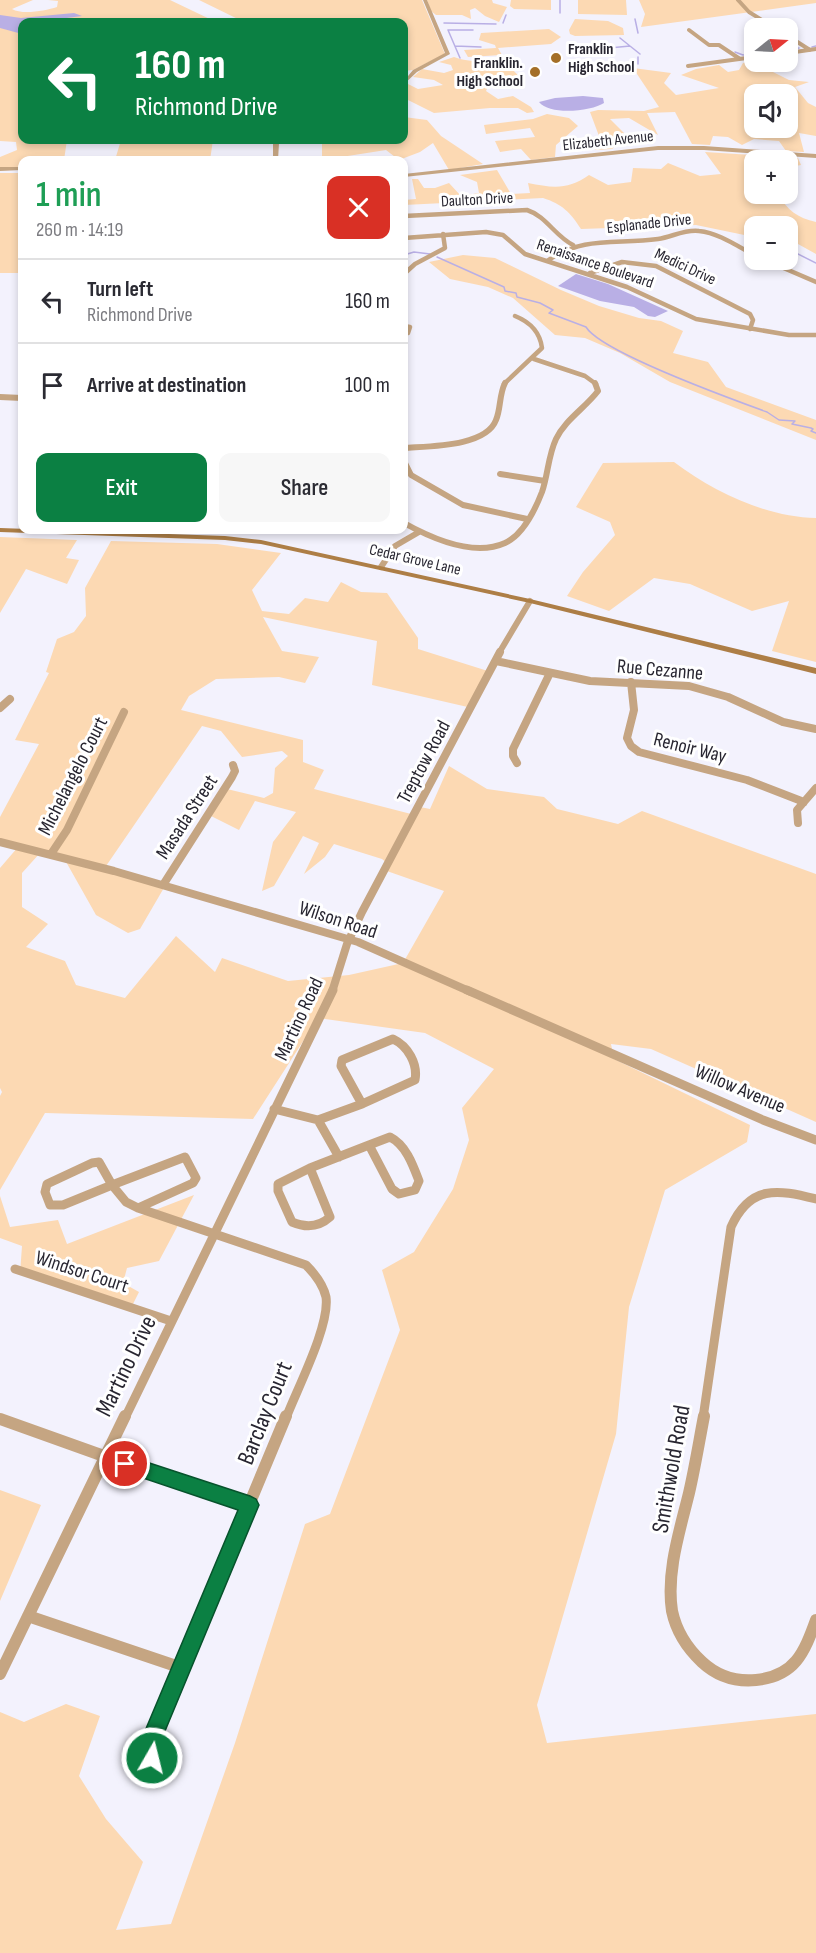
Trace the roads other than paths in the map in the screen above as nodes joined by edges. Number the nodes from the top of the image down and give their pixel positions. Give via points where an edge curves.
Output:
1 (425, 0) edge
2 (738, 0) edge
3 (759, 18) edge
4 (689, 30) dead end
5 (798, 42) edge
6 (813, 50) edge
7 (798, 52) edge
8 (744, 58) edge
9 (740, 59) junction
10 (688, 66) dead end
11 (408, 79) edge
12 (816, 156) edge
13 (0, 169) edge
14 (18, 169) edge
15 (408, 176) edge
16 (408, 216) edge
17 (443, 234) junction
18 (408, 238) edge
19 (573, 245) junction
20 (744, 250) edge
21 (547, 261) junction
22 (408, 270) edge
23 (788, 270) edge
24 (590, 273) junction
25 (816, 282) edge
26 (515, 316) dead end
27 (408, 327) edge
28 (750, 329) junction
29 (408, 333) dead end
30 (816, 335) edge
31 (534, 358) junction
32 (0, 397) edge
33 (18, 398) edge
34 (408, 447) edge
35 (408, 469) edge
36 (500, 474) dead end
37 (545, 481) junction
38 (527, 519) junction
39 (408, 525) edge
40 (0, 530) edge
41 (18, 530) edge
42 (419, 532) junction
43 (231, 534) edge
44 (381, 567) junction
45 (530, 601) junction
46 (496, 661) junction
47 (816, 671) edge
48 (549, 673) junction
49 (631, 682) junction
50 (10, 699) dead end
51 (0, 708) edge
52 (124, 712) dead end
53 (816, 729) edge
54 (517, 763) dead end
55 (233, 765) dead end
56 (816, 788) edge
57 (804, 802) junction
58 (798, 823) dead end
59 (0, 842) edge
60 (51, 854) junction
61 (163, 885) junction
62 (349, 940) junction
63 (651, 1070) joint
64 (362, 1104) junction
65 (274, 1110) junction
66 (318, 1120) junction
67 (816, 1140) edge
68 (369, 1145) junction
69 (339, 1157) junction
70 (310, 1168) junction
71 (112, 1185) junction
72 (816, 1199) edge
73 (138, 1208) junction
74 (214, 1232) junction
75 (15, 1269) dead end
76 (171, 1321) junction
77 (0, 1419) edge
78 (105, 1456) junction
79 (250, 1505) junction
80 (28, 1616) junction
81 (816, 1620) edge
82 (182, 1668) junction
83 (0, 1674) edge
84 (153, 1772) dead end

1 - 11 street via 448,54
2 - 3 street
4 - 9 street via 709,45 719,45
5 - 6 street
6 - 7 street
8 - 9 street
9 - 10 street
12 - 15 street, Elizabeth Avenue via 658,148
13 - 14 street
16 - 19 street, Daulton Drive via 527,210 538,213 557,236
17 - 18 street, Renaissance Boulevard
17 - 21 street, Renaissance Boulevard via 498,233 525,254
17 - 22 street via 445,248
19 - 20 street, Esplanade Drive via 659,239 696,230
19 - 21 street, Esplanade Drive
21 - 24 street, Renaissance Boulevard
23 - 25 street
24 - 28 street, Renaissance Boulevard via 696,319
24 - 28 street, Medici Drive via 620,261 656,266 750,314
26 - 31 street via 525,319 541,340 542,348
27 - 29 street
28 - 30 street, Renaissance Boulevard via 789,336
31 - 34 street via 503,385 494,425 478,437
31 - 37 street via 585,376 596,383 598,391 562,429
32 - 33 street
35 - 38 street via 411,475 463,505
36 - 37 street
37 - 38 street
38 - 42 street via 516,536 484,548
39 - 42 street
40 - 41 main road, Cedar Grove Lane
42 - 44 street via 395,546
43 - 44 main road, Cedar Grove Lane via 248,541
44 - 45 main road, Cedar Grove Lane
45 - 46 street, Treptow Road
45 - 47 main road, Cedar Grove Lane
46 - 48 street, Rue Cezanne
46 - 62 street, Treptow Road
48 - 49 street, Rue Cezanne via 590,681
48 - 54 street via 513,749
49 - 53 street, Rue Cezanne via 668,683 712,691 783,722
49 - 57 street, Renoir Way via 634,710 627,738 639,752 747,780
50 - 51 street
52 - 60 street, Michelangelo Court via 67,830
55 - 61 street, Masada Street via 232,777
56 - 57 street
57 - 58 street via 796,814
59 - 60 street, Wilson Road
60 - 61 street, Wilson Road
61 - 62 street, Wilson Road
62 - 63 street, Wilson Road
62 - 65 street, Martino Road via 333,989
63 - 67 street, Willow Avenue
64 - 64 street via 415,1080 417,1067 398,1040 385,1041 342,1060 341,1066
64 - 66 street
65 - 66 street
65 - 74 street, Martino Drive
66 - 69 street
68 - 68 street via 394,1138 400,1143 415,1170 418,1187 399,1194 392,1189
68 - 69 street
69 - 70 street
70 - 70 street via 278,1184 292,1222 306,1227 330,1217
71 - 71 street via 99,1162 44,1188 50,1205 56,1206
71 - 73 street via 126,1202
71 - 73 street via 187,1158 196,1178 193,1183
72 - 81 street, Smithwold Road via 792,1192 767,1192 736,1213 671,1597 683,1639 699,1658 723,1676 736,1680 757,1681 777,1676 795,1664
73 - 74 street, Barclay Court
74 - 76 street, Martino Drive
74 - 79 street, Barclay Court via 306,1265 321,1282 327,1298 327,1314
75 - 76 street, Windsor Court
76 - 78 street, Martino Drive
77 - 78 street
78 - 79 street
78 - 80 street, Martino Drive
79 - 82 street, Barclay Court
80 - 82 street
80 - 83 street, Martino Drive
82 - 84 street, Barclay Court via 152,1745

